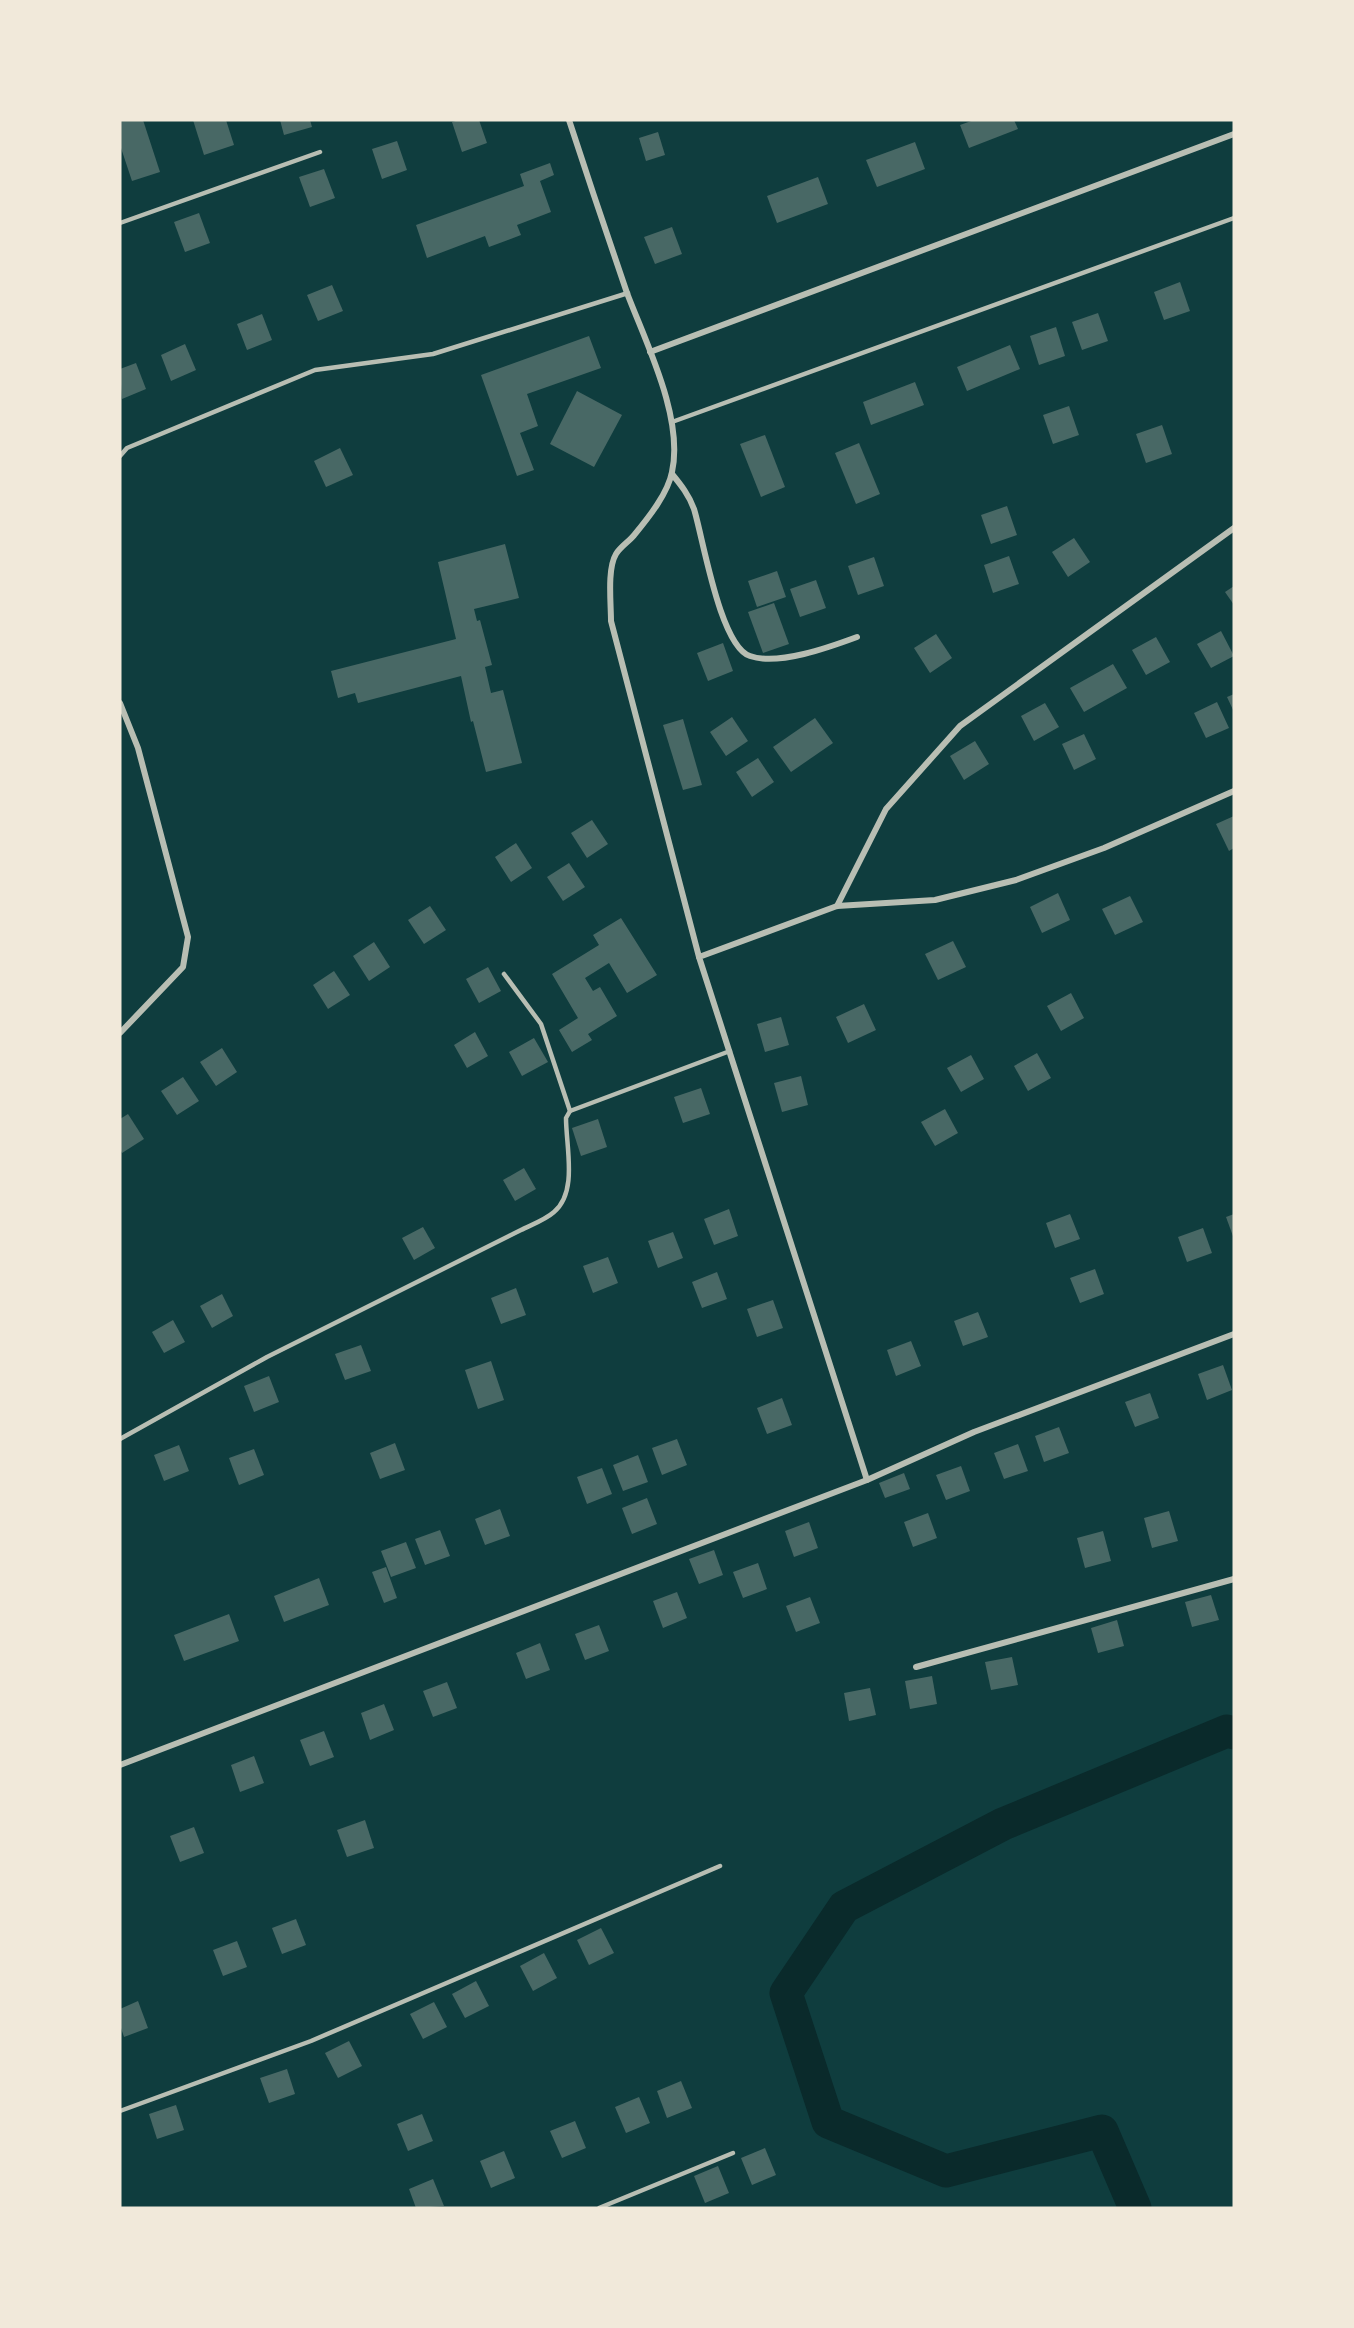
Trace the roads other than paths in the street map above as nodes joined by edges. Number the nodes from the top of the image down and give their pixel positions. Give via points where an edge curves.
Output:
1 (569, 120) edge
2 (1234, 134) edge
3 (320, 152) dead end
4 (1234, 218) edge
5 (120, 223) edge
6 (628, 293) junction
7 (650, 352) junction
8 (672, 422) junction
9 (120, 456) edge
10 (672, 474) junction
11 (1234, 528) edge
12 (857, 637) dead end
13 (120, 703) edge
14 (1234, 791) edge
15 (837, 906) junction
16 (699, 957) junction
17 (504, 974) dead end
18 (120, 1032) edge
19 (730, 1051) junction
20 (570, 1111) junction
21 (1234, 1334) edge
22 (120, 1439) edge
23 (867, 1480) junction
24 (1234, 1579) edge
25 (916, 1667) dead end
26 (120, 1765) edge
27 (720, 1866) dead end
28 (120, 2111) edge
29 (733, 2153) dead end
30 (598, 2208) edge

1 - 6 street
2 - 7 street
3 - 5 lane
4 - 8 lane
6 - 7 street
6 - 9 lane via 433,354 315,370 127,448
7 - 8 street
8 - 10 street
10 - 12 street via 694,508 721,613 742,652 751,657 798,655
10 - 16 street via 636,534 615,555 610,583 611,621
11 - 15 street via 960,726 886,809
13 - 18 street via 138,748 189,937 183,967
14 - 15 street via 1104,848 1016,880 935,900
15 - 16 street
16 - 19 street
17 - 20 lane via 541,1024
19 - 20 lane
19 - 23 street
20 - 22 lane via 566,1118 570,1172 564,1200 554,1213 267,1357
21 - 23 street via 974,1432
23 - 26 street
24 - 25 street
27 - 28 lane via 311,2041
29 - 30 lane

